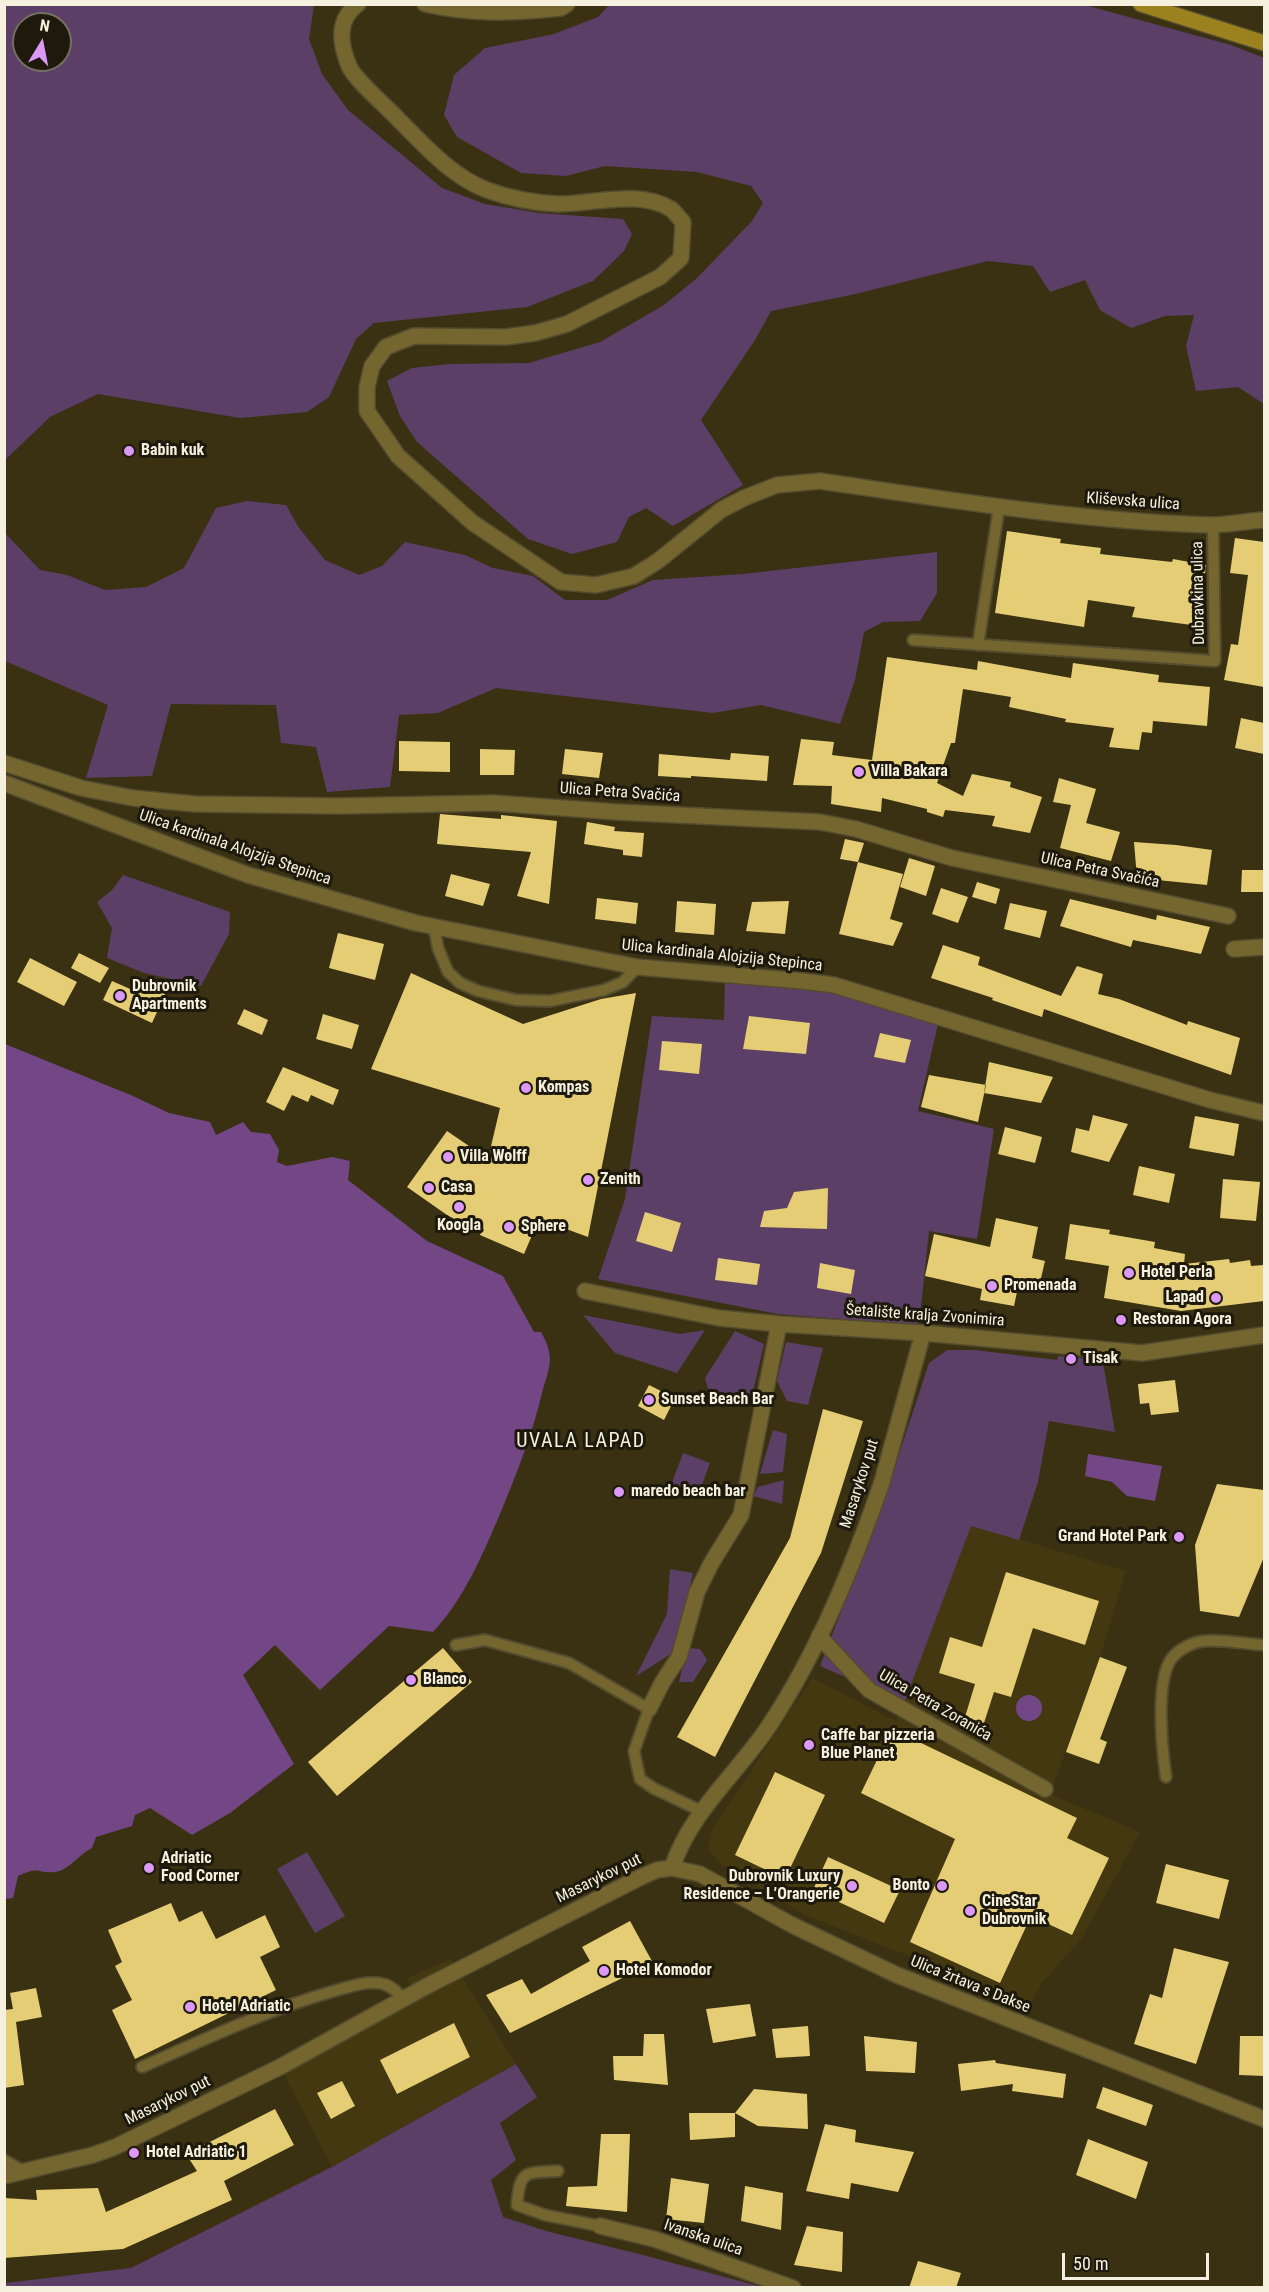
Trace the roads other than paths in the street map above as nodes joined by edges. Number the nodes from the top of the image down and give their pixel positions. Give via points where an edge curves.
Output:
1 (358, 4) edge
2 (425, 4) edge
3 (567, 4) edge
4 (1141, 4) edge
5 (1264, 43) edge
6 (999, 507) junction
7 (1264, 520) edge
8 (1213, 525) junction
9 (913, 640) dead end
10 (978, 645) junction
11 (4, 763) edge
12 (4, 783) edge
13 (1228, 916) dead end
14 (434, 927) junction
15 (1264, 947) edge
16 (1234, 949) dead end
17 (637, 967) junction
18 (1264, 1113) edge
19 (585, 1291) dead end
20 (779, 1324) junction
21 (923, 1333) junction
22 (1264, 1338) edge
23 (819, 1636) junction
24 (456, 1645) dead end
25 (1264, 1645) edge
26 (650, 1709) junction
27 (1166, 1777) dead end
28 (1046, 1789) dead end
29 (701, 1811) junction
30 (672, 1868) junction
31 (404, 2000) junction
32 (142, 2067) dead end
33 (1264, 2119) edge
34 (4, 2160) edge
35 (558, 2171) dead end
36 (25, 2172) junction
37 (4, 2176) edge
38 (600, 2226) joint
39 (793, 2288) edge

1 - 6 street, Kliševska ulica via 341,26 341,47 351,71 459,175 484,189 535,201 652,201 672,210 683,222 681,258 660,278 567,324 506,338 414,336 386,346 372,366 367,411 398,456 473,523 561,582 596,585 634,576 721,510 777,485 820,481
2 - 3 street via 457,12 502,13 561,8
4 - 5 main road
6 - 8 street, Kliševska ulica
6 - 10 lane
7 - 8 street, Kliševska ulica
8 - 10 lane, Dubravkina ulica via 1215,661
9 - 10 lane
11 - 13 street, Ulica Petra Svačića via 81,788 195,804 494,803 820,822 952,858
12 - 14 street, Ulica kardinala Alojzija Stepinca via 248,875
14 - 17 street, Ulica kardinala Alojzija Stepinca
14 - 17 lane via 448,972 460,983 516,1000 550,1001 604,990 623,982
15 - 16 street
17 - 18 street, Ulica kardinala Alojzija Stepinca via 834,985
19 - 20 street, Šetalište kralja Zvonimira via 666,1309
20 - 21 street, Šetalište kralja Zvonimira
20 - 26 street via 741,1515 697,1592 679,1656
21 - 22 street, Šetalište kralja Zvonimira via 1142,1353
21 - 23 street, Masarykov put via 882,1482 849,1573
23 - 28 street, Ulica Petra Zoranića via 869,1690
23 - 29 street, Masarykov put via 768,1727
24 - 26 lane via 484,1640 569,1663
25 - 27 lane via 1204,1641 1184,1647 1171,1659 1164,1677 1161,1738
26 - 29 lane via 634,1751 640,1779
29 - 30 street, Masarykov put via 678,1848
30 - 31 street, Masarykov put via 641,1877
30 - 33 street, Ulica žrtava s Dakse via 700,1874 897,1976
31 - 32 lane via 384,1984 372,1982 345,1988 267,2012
31 - 36 street, Masarykov put via 280,2067 115,2147
34 - 36 lane
35 - 38 lane via 528,2173 522,2178 517,2205
36 - 37 street, Masarykov put
38 - 39 street, Ivanska ulica via 654,2240

